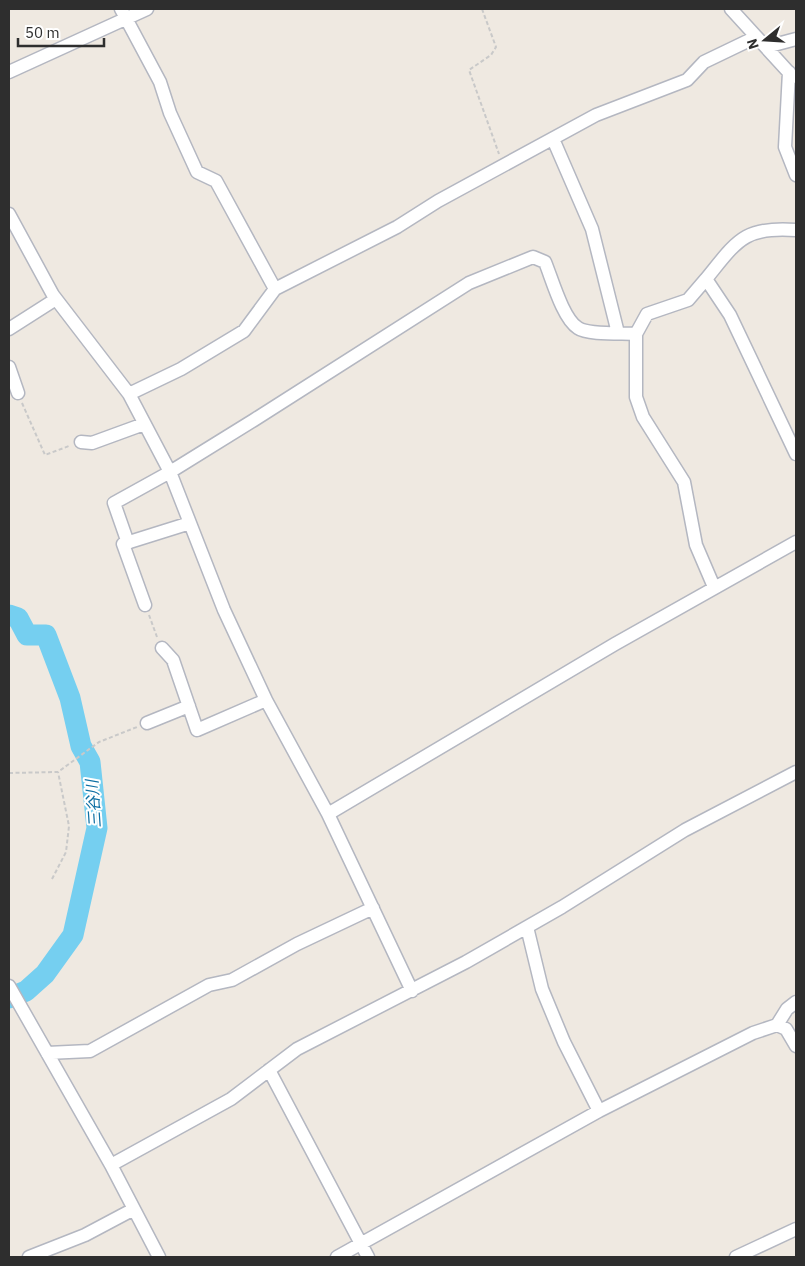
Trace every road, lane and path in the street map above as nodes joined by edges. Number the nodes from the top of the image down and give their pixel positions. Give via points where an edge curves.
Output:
1 (147, 9) edge
2 (482, 9) edge
3 (731, 9) edge
4 (124, 14) edge
5 (756, 37) junction
6 (796, 39) edge
7 (766, 47) junction
8 (9, 72) edge
9 (793, 76) edge
10 (553, 138) junction
11 (791, 146) edge
12 (503, 166) junction
13 (796, 175) edge
14 (9, 214) edge
15 (796, 230) edge
16 (706, 279) junction
17 (275, 289) junction
18 (56, 299) junction
19 (9, 329) edge
20 (618, 333) junction
21 (636, 334) junction
22 (9, 366) edge
23 (18, 393) joint
24 (129, 394) junction
25 (144, 424) junction
26 (80, 442) joint
27 (796, 454) edge
28 (170, 472) junction
29 (190, 522) junction
30 (796, 542) edge
31 (128, 543) junction
32 (714, 587) junction
33 (145, 605) joint
34 (162, 648) joint
35 (266, 700) junction
36 (189, 706) junction
37 (147, 723) joint
38 (58, 772) junction
39 (796, 772) edge
40 (9, 773) edge
41 (328, 814) junction
42 (52, 879) dead end
43 (373, 908) junction
44 (527, 927) junction
45 (10, 986) edge
46 (412, 991) junction
47 (796, 1002) edge
48 (777, 1025) junction
49 (796, 1046) edge
50 (48, 1053) junction
51 (269, 1070) junction
52 (599, 1111) junction
53 (110, 1165) junction
54 (134, 1210) junction
55 (796, 1229) edge
56 (361, 1244) junction
57 (29, 1257) edge
58 (159, 1257) edge
59 (337, 1257) edge
60 (368, 1257) edge
61 (736, 1257) edge

1 - 4 street
2 - 12 path via 496,46 490,55 469,70
3 - 5 street
4 - 8 street
4 - 17 street via 160,82 170,113 197,172 216,180
5 - 7 street
5 - 10 street via 704,62 687,80 596,115
6 - 7 street
7 - 9 street
9 - 11 street
10 - 12 street
10 - 20 street via 592,229
11 - 13 street
12 - 17 street via 397,227
14 - 18 street
15 - 16 street via 751,232 729,251
16 - 21 street via 688,300 647,314
16 - 27 street via 730,315
17 - 24 street via 244,331 181,369
18 - 19 street
18 - 24 street
20 - 21 street
20 - 28 street via 578,328 567,315 545,262 533,257 469,283
21 - 32 street via 636,397 643,417 684,482 696,545
22 - 23 street
23 - 26 path via 45,455
24 - 25 street
25 - 26 street via 92,442
25 - 28 street
28 - 29 street
28 - 31 street via 114,502
29 - 31 street
29 - 35 street via 224,610
30 - 32 street
31 - 33 street via 123,544
32 - 41 street
33 - 34 path
34 - 36 street via 172,660
35 - 36 street via 197,730
35 - 41 street
36 - 37 street
37 - 38 path via 100,742
38 - 40 path
38 - 42 path via 70,826 66,852
39 - 44 street via 685,830
41 - 43 street
43 - 46 street
43 - 50 street via 297,944 232,980 209,986 90,1051
44 - 46 street
44 - 52 street via 542,989 564,1042
45 - 50 street
46 - 51 street via 297,1049
47 - 48 street
48 - 49 street via 786,1029
48 - 52 street via 714,1052
50 - 53 street
51 - 53 street via 231,1099
51 - 56 street
52 - 56 street
53 - 54 street
54 - 57 street via 85,1235
54 - 58 street
55 - 61 street
56 - 59 street
56 - 60 street

